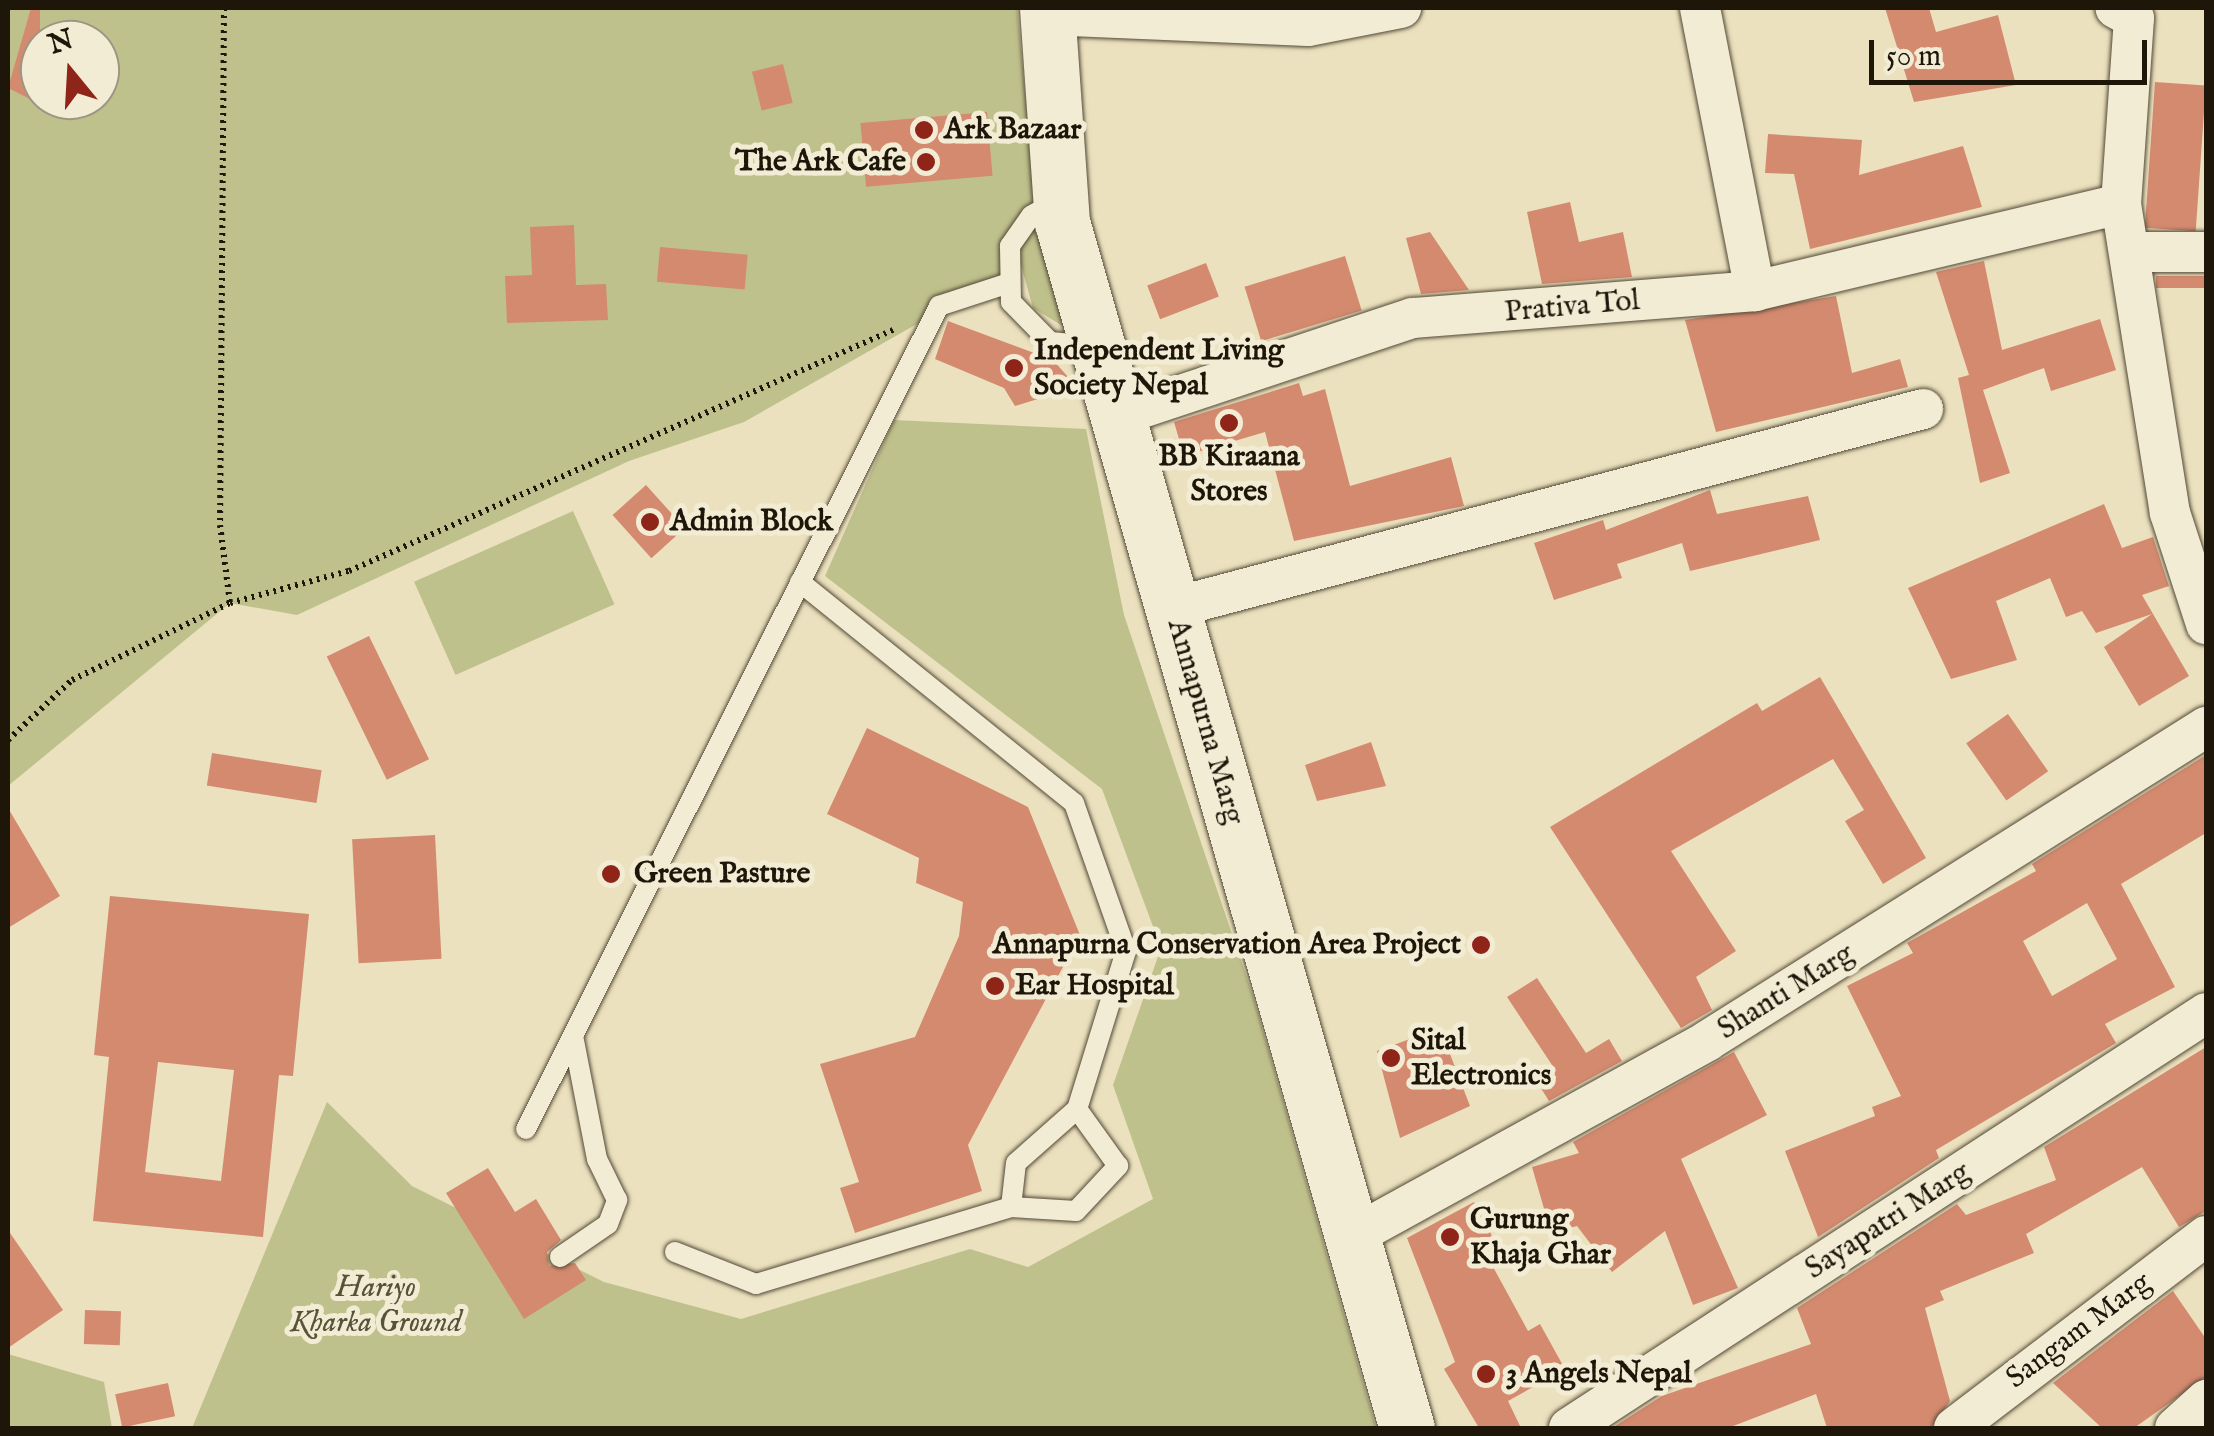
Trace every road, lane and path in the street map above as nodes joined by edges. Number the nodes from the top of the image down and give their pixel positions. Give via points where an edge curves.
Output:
1 (224, 8) edge
2 (1401, 8) edge
3 (1700, 8) edge
4 (2115, 8) edge
5 (1047, 11) edge
6 (1061, 201) junction
7 (2120, 204) junction
8 (2132, 252) junction
9 (2206, 252) edge
10 (1006, 284) junction
11 (1755, 292) junction
12 (939, 306) junction
13 (1097, 346) junction
14 (1923, 409) dead end
15 (1115, 416) junction
16 (800, 582) junction
17 (230, 603) junction
18 (1172, 608) junction
19 (2206, 624) edge
20 (2206, 727) edge
21 (8, 740) edge
22 (2206, 1013) edge
23 (573, 1036) junction
24 (1077, 1109) junction
25 (526, 1129) dead end
26 (1011, 1207) junction
27 (1353, 1236) junction
28 (2206, 1236) edge
29 (675, 1252) dead end
30 (560, 1257) dead end
31 (2206, 1400) edge
32 (1407, 1428) edge
33 (1570, 1428) edge
34 (1954, 1428) edge
35 (2175, 1428) edge

1 - 17 path via 220,525
2 - 5 street via 1308,26
3 - 11 street
4 - 7 street via 2134,18
5 - 6 main road, Annapurna Marg
6 - 10 lane via 1019,230
6 - 13 main road, Annapurna Marg
7 - 8 street
7 - 11 street, Prativa Tol
8 - 9 street
8 - 19 street via 2170,513
10 - 12 lane
10 - 13 lane via 1034,331 1068,347
11 - 15 street, Prativa Tol via 1413,318
12 - 16 lane
12 - 17 path via 349,571
13 - 15 main road, Annapurna Marg
14 - 18 street
15 - 18 main road, Annapurna Marg
16 - 23 lane
16 - 24 lane via 1074,803 1126,951
17 - 21 path via 72,680
18 - 27 main road, Annapurna Marg
20 - 27 street, Shanti Marg via 1707,1041
22 - 33 street, Sayapatri Marg
23 - 25 lane
23 - 30 lane via 597,1159 617,1200 608,1224
24 - 26 lane via 1016,1164
24 - 26 lane via 1118,1166 1076,1211
26 - 29 lane via 756,1284
27 - 32 main road, Annapurna Marg
28 - 34 street, Sangam Marg
31 - 35 street

